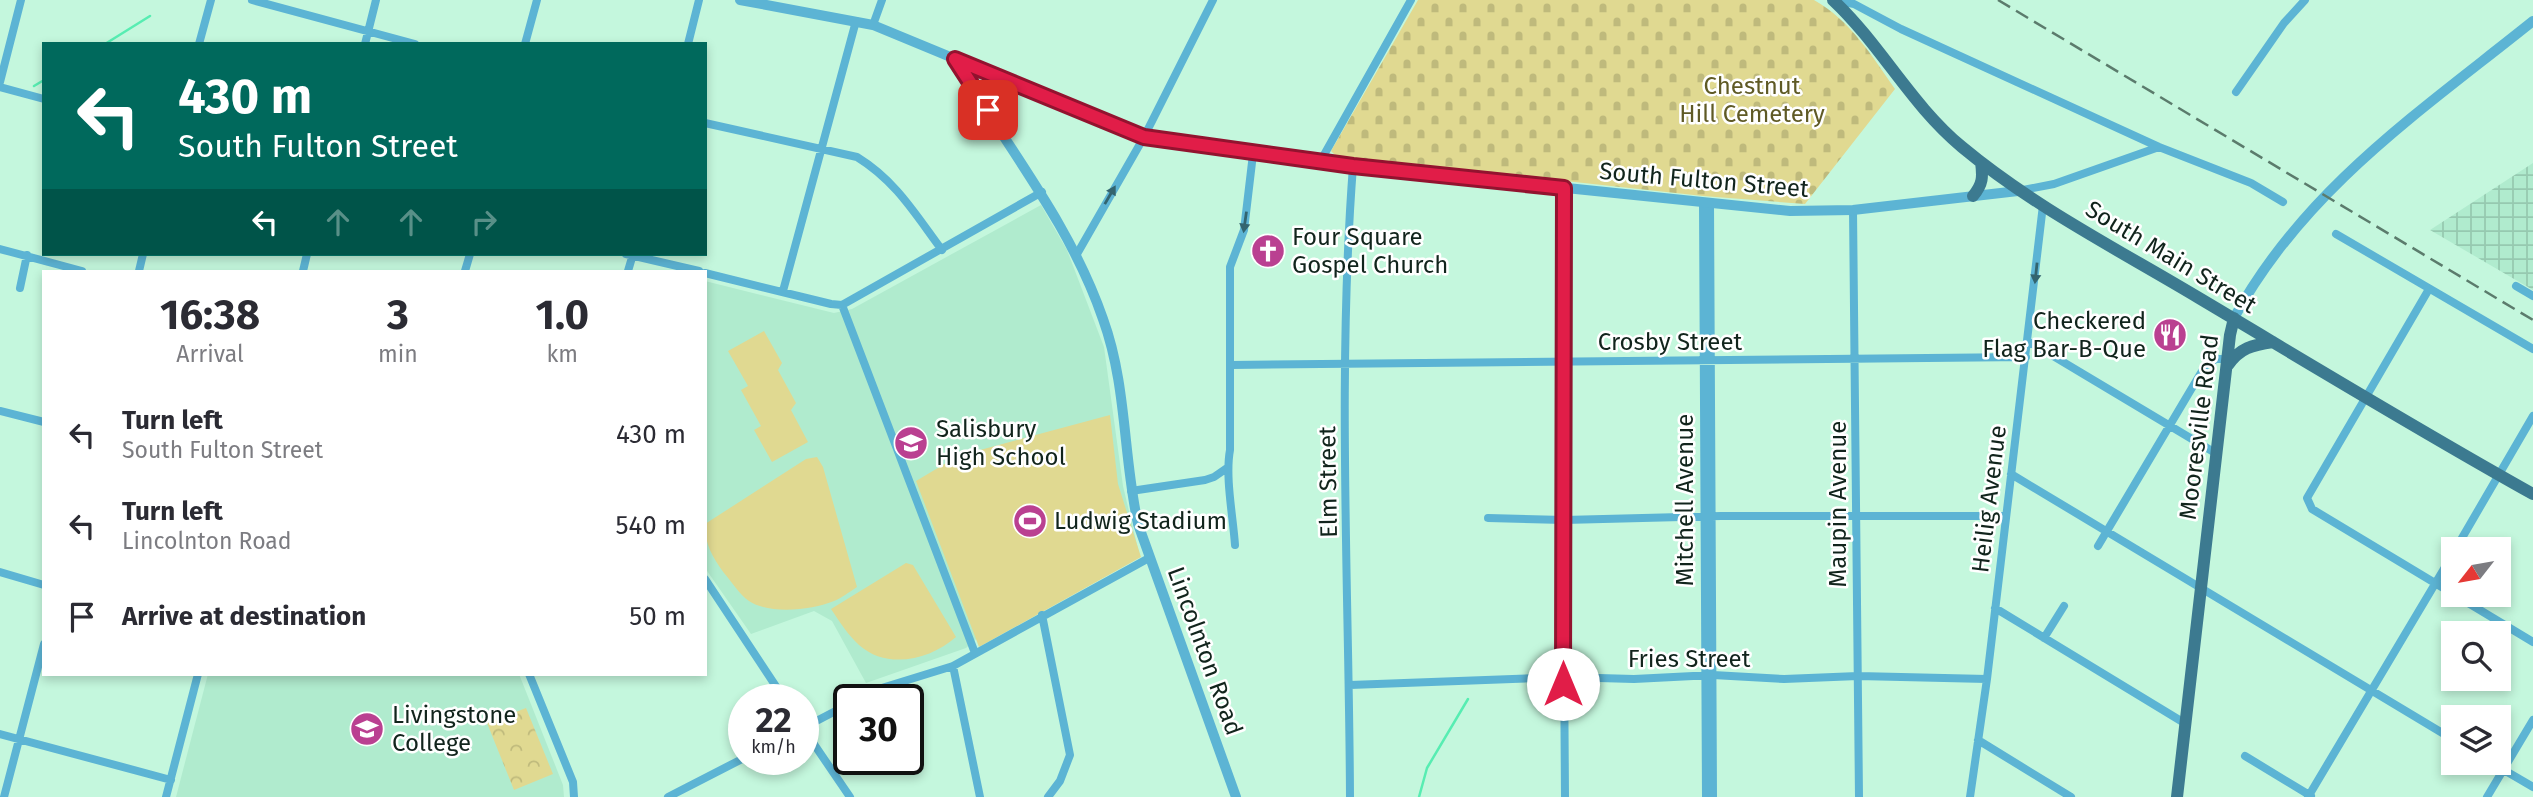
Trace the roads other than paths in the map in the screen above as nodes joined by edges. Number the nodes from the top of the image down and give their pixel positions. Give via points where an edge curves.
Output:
1 (21, 0) edge
2 (211, 0) edge
3 (252, 0) edge
4 (376, 0) edge
5 (537, 0) edge
6 (699, 0) edge
7 (740, 0) edge
8 (882, 0) edge
9 (1213, 0) edge
10 (1411, 0) edge
11 (1833, 0) edge
12 (2305, 0) edge
13 (856, 21) junction
14 (2533, 21) edge
15 (873, 25) junction
16 (368, 31) junction
17 (200, 42) edge
18 (365, 42) edge
19 (408, 42) edge
20 (526, 42) edge
21 (688, 42) edge
22 (955, 59) junction
23 (0, 82) edge
24 (0, 87) edge
25 (2236, 92) dead end
26 (42, 98) edge
27 (707, 123) edge
28 (1144, 137) junction
29 (2159, 147) junction
30 (822, 148) junction
31 (1253, 154) junction
32 (1320, 162) junction
33 (1981, 162) junction
34 (1353, 166) junction
35 (1564, 188) junction
36 (2018, 191) junction
37 (1042, 192) junction
38 (1973, 196) junction
39 (2283, 202) dead end
40 (1707, 204) junction
41 (2043, 205) junction
42 (1853, 210) junction
43 (2336, 234) dead end
44 (0, 249) edge
45 (942, 250) junction
46 (1077, 254) junction
47 (27, 256) junction
48 (639, 256) edge
49 (78, 270) edge
50 (695, 270) edge
51 (707, 273) edge
52 (2515, 286) dead end
53 (20, 288) dead end
54 (2429, 289) junction
55 (783, 291) junction
56 (2533, 296) edge
57 (842, 305) junction
58 (2234, 318) junction
59 (2028, 341) junction
60 (2273, 342) junction
61 (2533, 349) edge
62 (2026, 357) junction
63 (1856, 359) junction
64 (1562, 361) junction
65 (1707, 361) junction
66 (1345, 362) junction
67 (2228, 362) junction
68 (1231, 365) junction
69 (2366, 398) junction
70 (0, 411) edge
71 (2533, 416) edge
72 (42, 422) edge
73 (2168, 425) junction
74 (2217, 454) junction
75 (1227, 468) junction
76 (2011, 474) junction
77 (2499, 475) junction
78 (1131, 491) junction
79 (2533, 494) edge
80 (2006, 516) junction
81 (1708, 517) junction
82 (1857, 517) junction
83 (1488, 518) dead end
84 (1564, 520) junction
85 (2106, 532) junction
86 (2462, 537) edge
87 (1235, 545) dead end
88 (2098, 546) dead end
89 (1149, 558) junction
90 (0, 572) edge
91 (2441, 574) edge
92 (707, 583) edge
93 (42, 584) edge
94 (2435, 584) junction
95 (2202, 589) junction
96 (2064, 606) dead end
97 (1995, 608) junction
98 (1042, 615) junction
99 (2044, 638) junction
100 (2533, 642) edge
101 (42, 652) edge
102 (975, 653) junction
103 (953, 666) junction
104 (197, 676) edge
105 (531, 676) edge
106 (1708, 676) junction
107 (1858, 676) junction
108 (1563, 677) junction
109 (1987, 679) junction
110 (774, 684) edge
111 (895, 684) edge
112 (1350, 685) junction
113 (2372, 690) junction
114 (2533, 720) edge
115 (2186, 724) junction
116 (2441, 732) edge
117 (0, 734) edge
118 (19, 740) junction
119 (1978, 740) junction
120 (819, 751) edge
121 (2245, 756) dead end
122 (2511, 757) edge
123 (728, 766) edge
124 (2511, 774) edge
125 (2500, 775) edge
126 (171, 780) junction
127 (2533, 786) edge
128 (2310, 796) edge
129 (4, 797) edge
130 (166, 797) edge
131 (573, 797) edge
132 (668, 797) edge
133 (850, 797) edge
134 (980, 797) edge
135 (1048, 797) edge
136 (1236, 797) edge
137 (1350, 797) edge
138 (1565, 797) edge
139 (1706, 797) edge
140 (1713, 797) edge
141 (1859, 797) edge
142 (1970, 797) edge
143 (2071, 797) edge
144 (2178, 797) edge
145 (2487, 797) edge

1 - 23 street
2 - 17 street
3 - 16 street
4 - 16 street
5 - 20 street
6 - 21 street
7 - 13 street, South Fulton Street
8 - 15 street
9 - 28 street
10 - 32 street
11 - 29 street via 1854,4
11 - 33 main road, South Main Street via 1931,117
12 - 25 street
13 - 15 street, South Fulton Street
13 - 30 street
14 - 58 street, Mooresville Road via 2393,133 2323,196 2284,241
15 - 22 street, South Fulton Street
16 - 18 street
16 - 19 street
22 - 28 street, South Fulton Street
22 - 37 street, Lincolnton Road
24 - 26 street
27 - 30 street
28 - 31 street, South Fulton Street
46 -> 28 street
29 - 36 street via 2054,184
29 - 39 street via 2251,183
30 - 45 street via 857,157 878,170
30 - 55 street
31 - 32 street, South Fulton Street
31 -> 68 street via 1244,230 1230,267
32 - 34 street, South Fulton Street
33 - 36 main road, South Main Street
33 - 38 main road via 1983,179
34 - 35 street, South Fulton Street
34 - 66 street, Elm Street
35 - 40 street, South Fulton Street
35 - 64 street
36 - 38 street, South Fulton Street
36 - 41 main road, South Main Street
37 - 45 street
37 - 46 street, Lincolnton Road
38 - 42 street, South Fulton Street
40 - 42 street, South Fulton Street via 1790,211
40 - 65 street, Mitchell Avenue
41 - 58 main road, South Main Street
41 -> 59 street, Heilig Avenue
42 - 63 street, Maupin Avenue
43 - 54 street
44 - 47 street
45 - 57 street
46 - 78 street, Lincolnton Road via 1113,353
47 - 49 street
47 - 53 street
48 - 50 street
51 - 55 street
52 - 56 street
54 - 61 street
54 - 69 street
55 - 57 street
57 - 102 street
58 - 60 main road, South Main Street
58 - 67 main road, Mooresville Road
59 - 62 street, Heilig Avenue
59 - 73 street
60 - 67 main road via 2243,348
60 - 69 main road, South Main Street
62 - 63 street, Crosby Street
62 - 76 street, Heilig Avenue
63 - 65 street, Crosby Street
63 - 82 street, Maupin Avenue
64 - 65 street, Crosby Street
64 - 66 street, Crosby Street
64 - 84 street
65 - 81 street, Mitchell Avenue
66 - 68 street, Crosby Street
66 - 112 street, Elm Street
67 - 73 street via 2216,359 2205,366
67 - 74 main road, Mooresville Road
68 - 75 street
69 - 77 main road, South Main Street
69 - 94 street via 2307,498 2312,509
70 - 72 street
71 - 77 street
73 - 74 street
73 - 85 street
74 - 95 main road, Mooresville Road
75 - 78 street via 1205,480
75 - 87 street
76 - 80 street, Heilig Avenue
76 - 85 street
77 - 79 main road, South Main Street
77 - 86 street
78 - 89 street, Lincolnton Road
80 - 82 street
80 - 97 street, Heilig Avenue
81 - 82 street
81 - 84 street
81 - 106 street, Mitchell Avenue
82 - 107 street, Maupin Avenue
83 - 84 street
84 - 108 street
85 - 88 street
85 - 95 street
89 - 98 street
89 - 136 street, Lincolnton Road
90 - 93 street
91 - 94 street
92 - 110 street
94 - 100 street
94 - 113 street
95 - 113 street
95 - 115 main road, Mooresville Road
96 - 99 street
97 - 99 street
97 - 109 street, Heilig Avenue
98 - 102 street
98 - 135 street via 1070,755
99 - 115 street
101 - 118 street
102 - 103 street
103 - 111 street
103 - 134 street
104 - 126 street
105 - 131 street via 573,782
106 - 107 street, Fries Street
106 - 108 street, Fries Street
106 - 139 street, Mitchell Avenue
106 - 140 street, Mitchell Avenue
107 - 109 street, Fries Street
107 - 141 street, Maupin Avenue
108 - 112 street, Fries Street
108 - 138 street
109 - 119 street, Heilig Avenue
112 - 137 street, Elm Street
113 - 116 street
113 - 128 street
114 - 122 street
115 - 144 main road, Mooresville Road
117 - 118 street
118 - 126 street
118 - 129 street
119 - 142 street, Heilig Avenue
119 - 143 street
120 - 133 street
121 - 128 street
123 - 132 street
124 - 127 street
125 - 145 street
126 - 130 street

